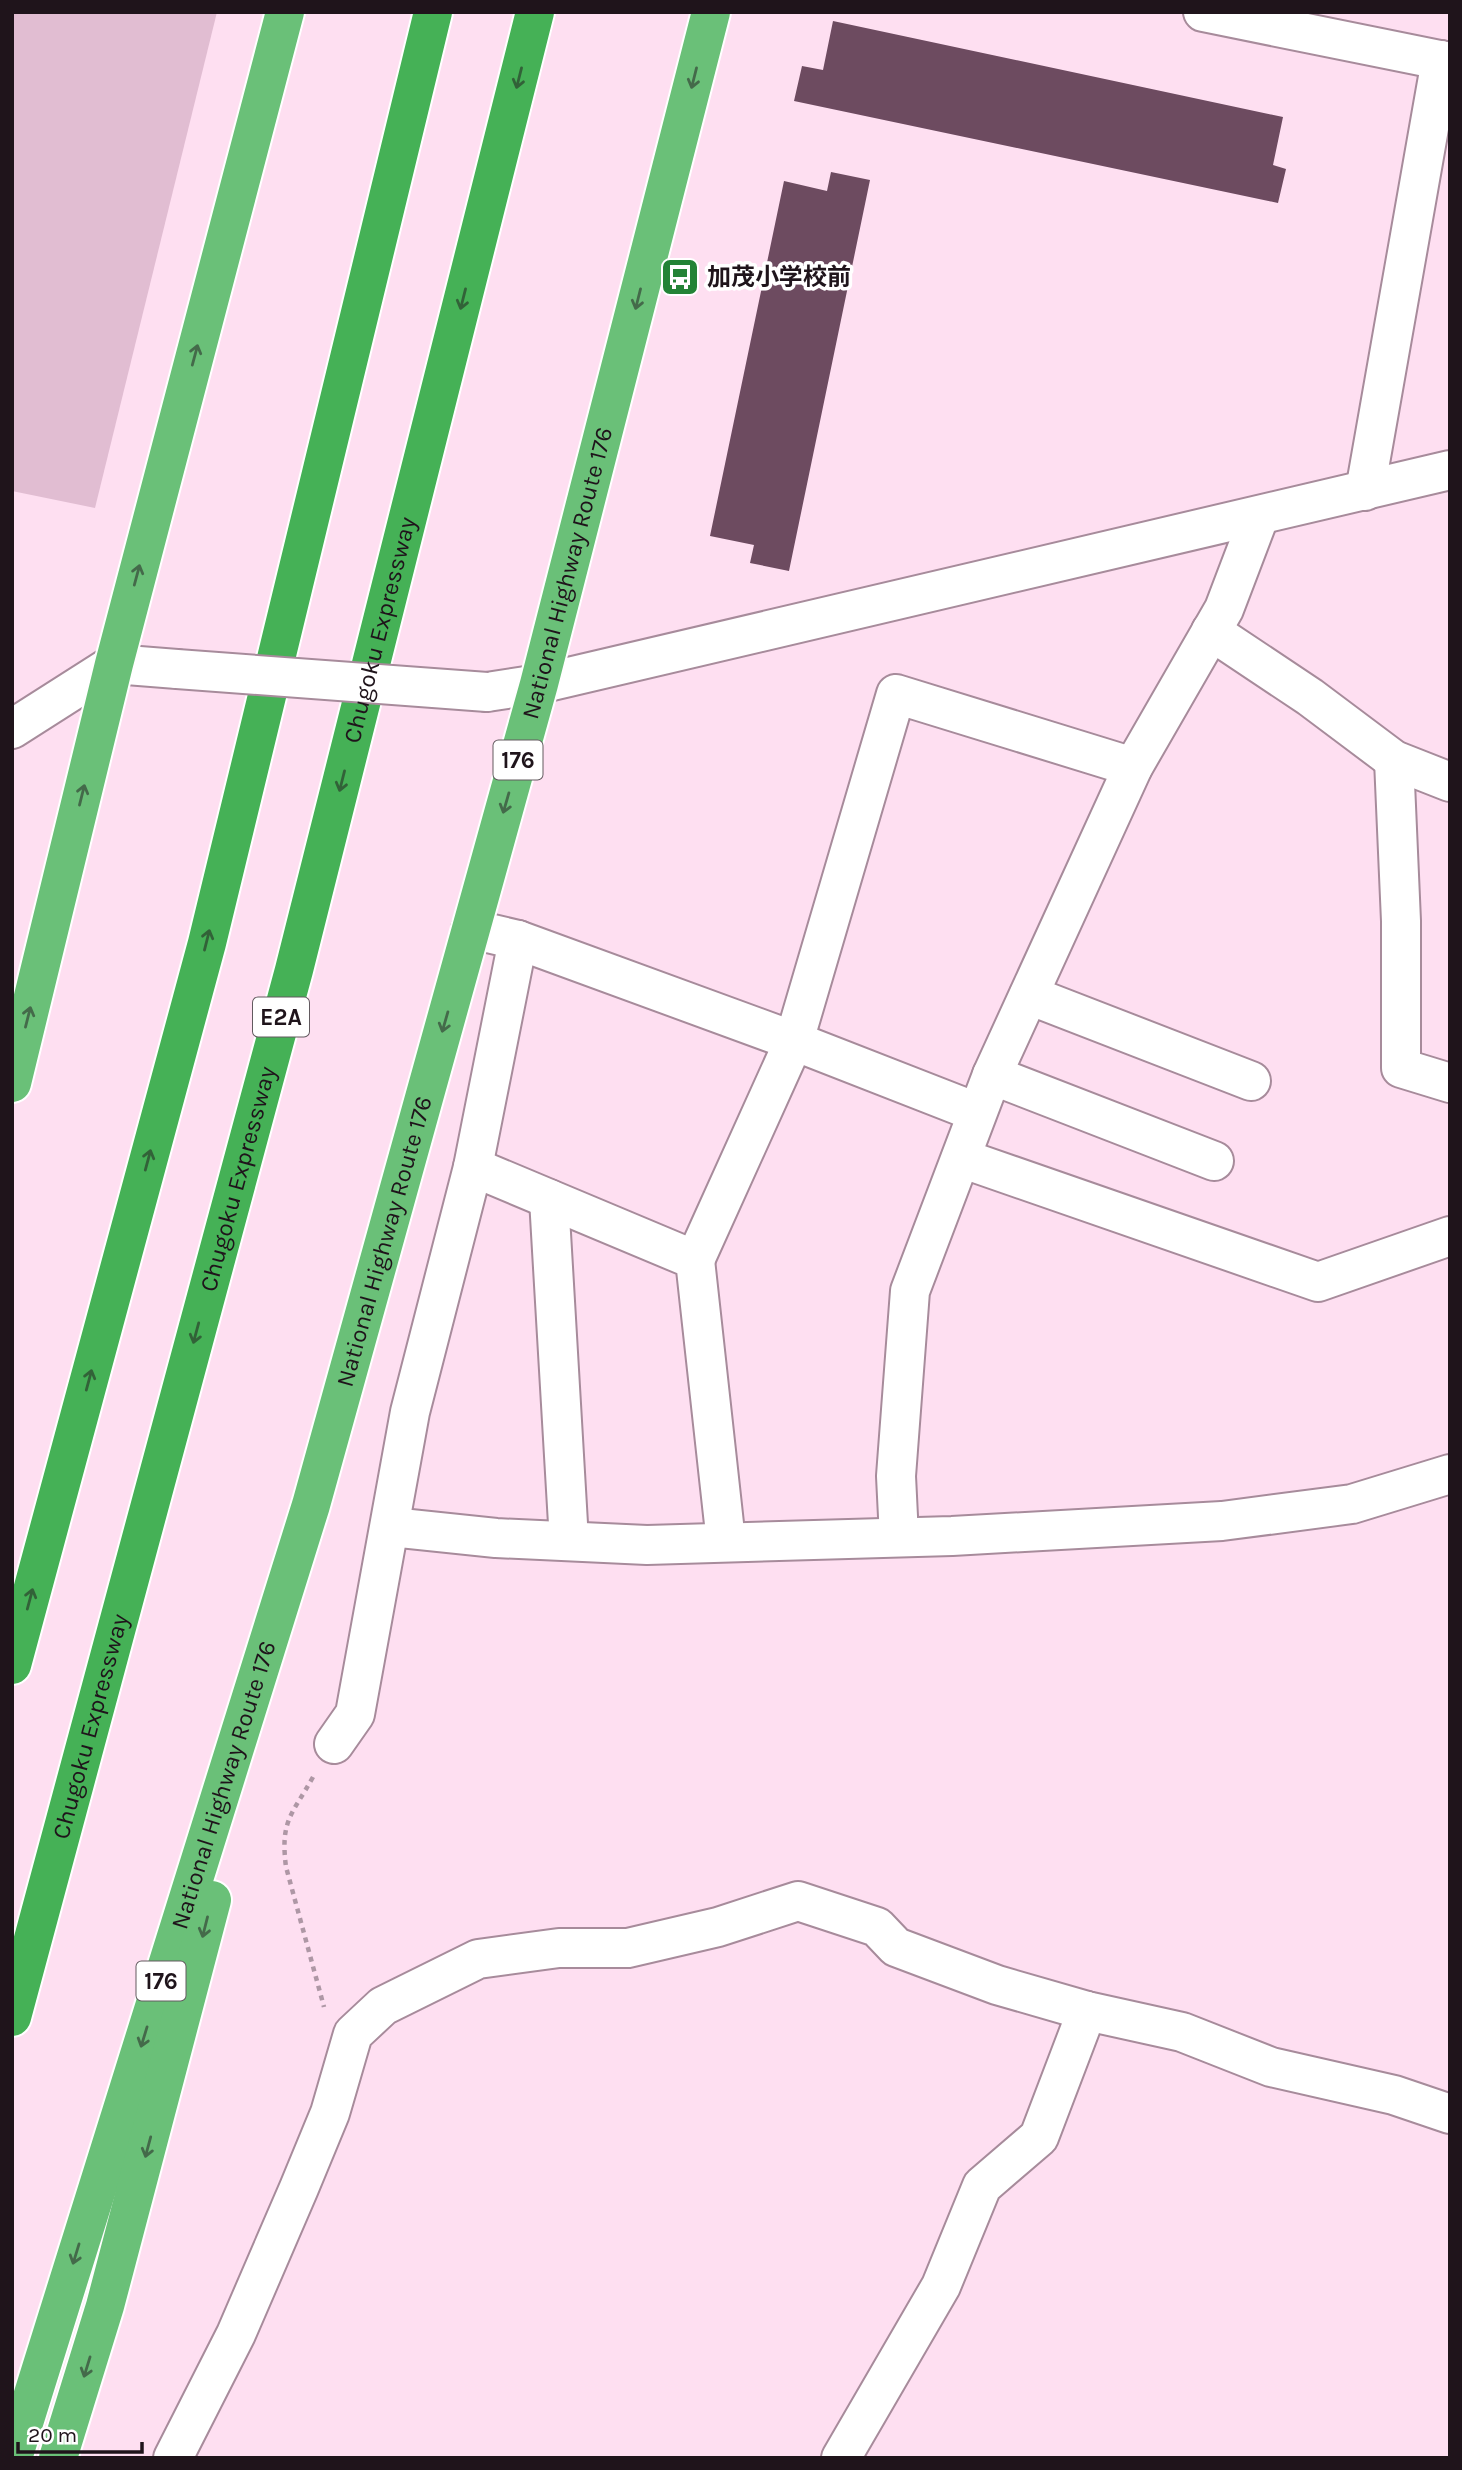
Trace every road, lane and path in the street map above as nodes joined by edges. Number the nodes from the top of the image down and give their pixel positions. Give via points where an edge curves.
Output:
1 (285, 12) edge
2 (433, 12) edge
3 (535, 12) edge
4 (711, 12) edge
5 (1203, 12) edge
6 (1445, 61) edge
7 (1450, 470) edge
8 (1365, 491) junction
9 (1259, 517) junction
10 (1210, 631) junction
11 (114, 664) junction
12 (539, 684) junction
13 (12, 729) edge
14 (1394, 760) junction
15 (1133, 767) junction
16 (1450, 782) edge
17 (471, 929) junction
18 (518, 940) junction
19 (1029, 995) junction
20 (794, 1041) junction
21 (992, 1076) junction
22 (1251, 1081) dead end
23 (12, 1083) edge
24 (1450, 1083) edge
25 (976, 1112) junction
26 (961, 1158) junction
27 (1214, 1161) dead end
28 (473, 1167) junction
29 (549, 1199) junction
30 (1450, 1236) edge
31 (695, 1260) junction
32 (1450, 1474) edge
33 (311, 1505) junction
34 (391, 1527) junction
35 (899, 1537) junction
36 (569, 1541) junction
37 (726, 1542) junction
38 (12, 1665) edge
39 (334, 1744) joint
40 (1087, 2011) junction
41 (12, 2017) edge
42 (327, 2020) joint
43 (339, 2081) junction
44 (1450, 2114) edge
45 (13, 2458) edge
46 (58, 2458) edge
47 (173, 2458) edge
48 (841, 2458) edge

11 -> 1 highway
38 -> 2 highway via 206,943
3 -> 41 highway, Chugoku Expressway / E2A via 294,971
4 -> 12 highway, National Highway Route 176 / 176
5 - 6 street
6 - 8 street
7 - 8 street
8 - 9 street
9 - 10 street via 1224,608
9 - 12 street
10 - 14 street
10 - 15 street
11 - 12 street, bridge via 487,692
11 - 13 street
23 -> 11 highway
12 -> 17 highway, National Highway Route 176 / 176
14 - 16 street
14 - 24 street via 1401,1068
15 - 19 street
15 - 20 street via 896,694
17 - 18 street
17 -> 33 highway, National Highway Route 176 / 176
18 - 20 street
18 - 28 street
19 - 21 street
19 - 22 street
20 - 25 street
20 - 31 street
21 - 25 street
21 - 27 street
25 - 26 street
26 - 30 street via 1318,1282
26 - 35 street via 910,1291 896,1476
28 - 29 street
28 - 34 street via 410,1412
29 - 31 street
29 - 36 street
31 - 37 street
32 - 35 street via 1352,1504 1222,1521
33 -> 45 highway, National Highway Route 176 / 176
33 -> 46 highway via 176,2040 105,2306
34 - 36 street
34 - 39 street via 355,1714
35 - 37 street
36 - 37 street
39 - 42 path via 288,1816 283,1843
40 - 43 street via 997,1986 896,1947 877,1927 798,1901 718,1927 628,1948 559,1948 478,1959 383,2006 353,2034
40 - 44 street via 1182,2032 1270,2067 1394,2095
40 - 48 street via 1039,2137 982,2186 942,2286
42 - 43 street
43 - 47 street via 330,2113 236,2334

